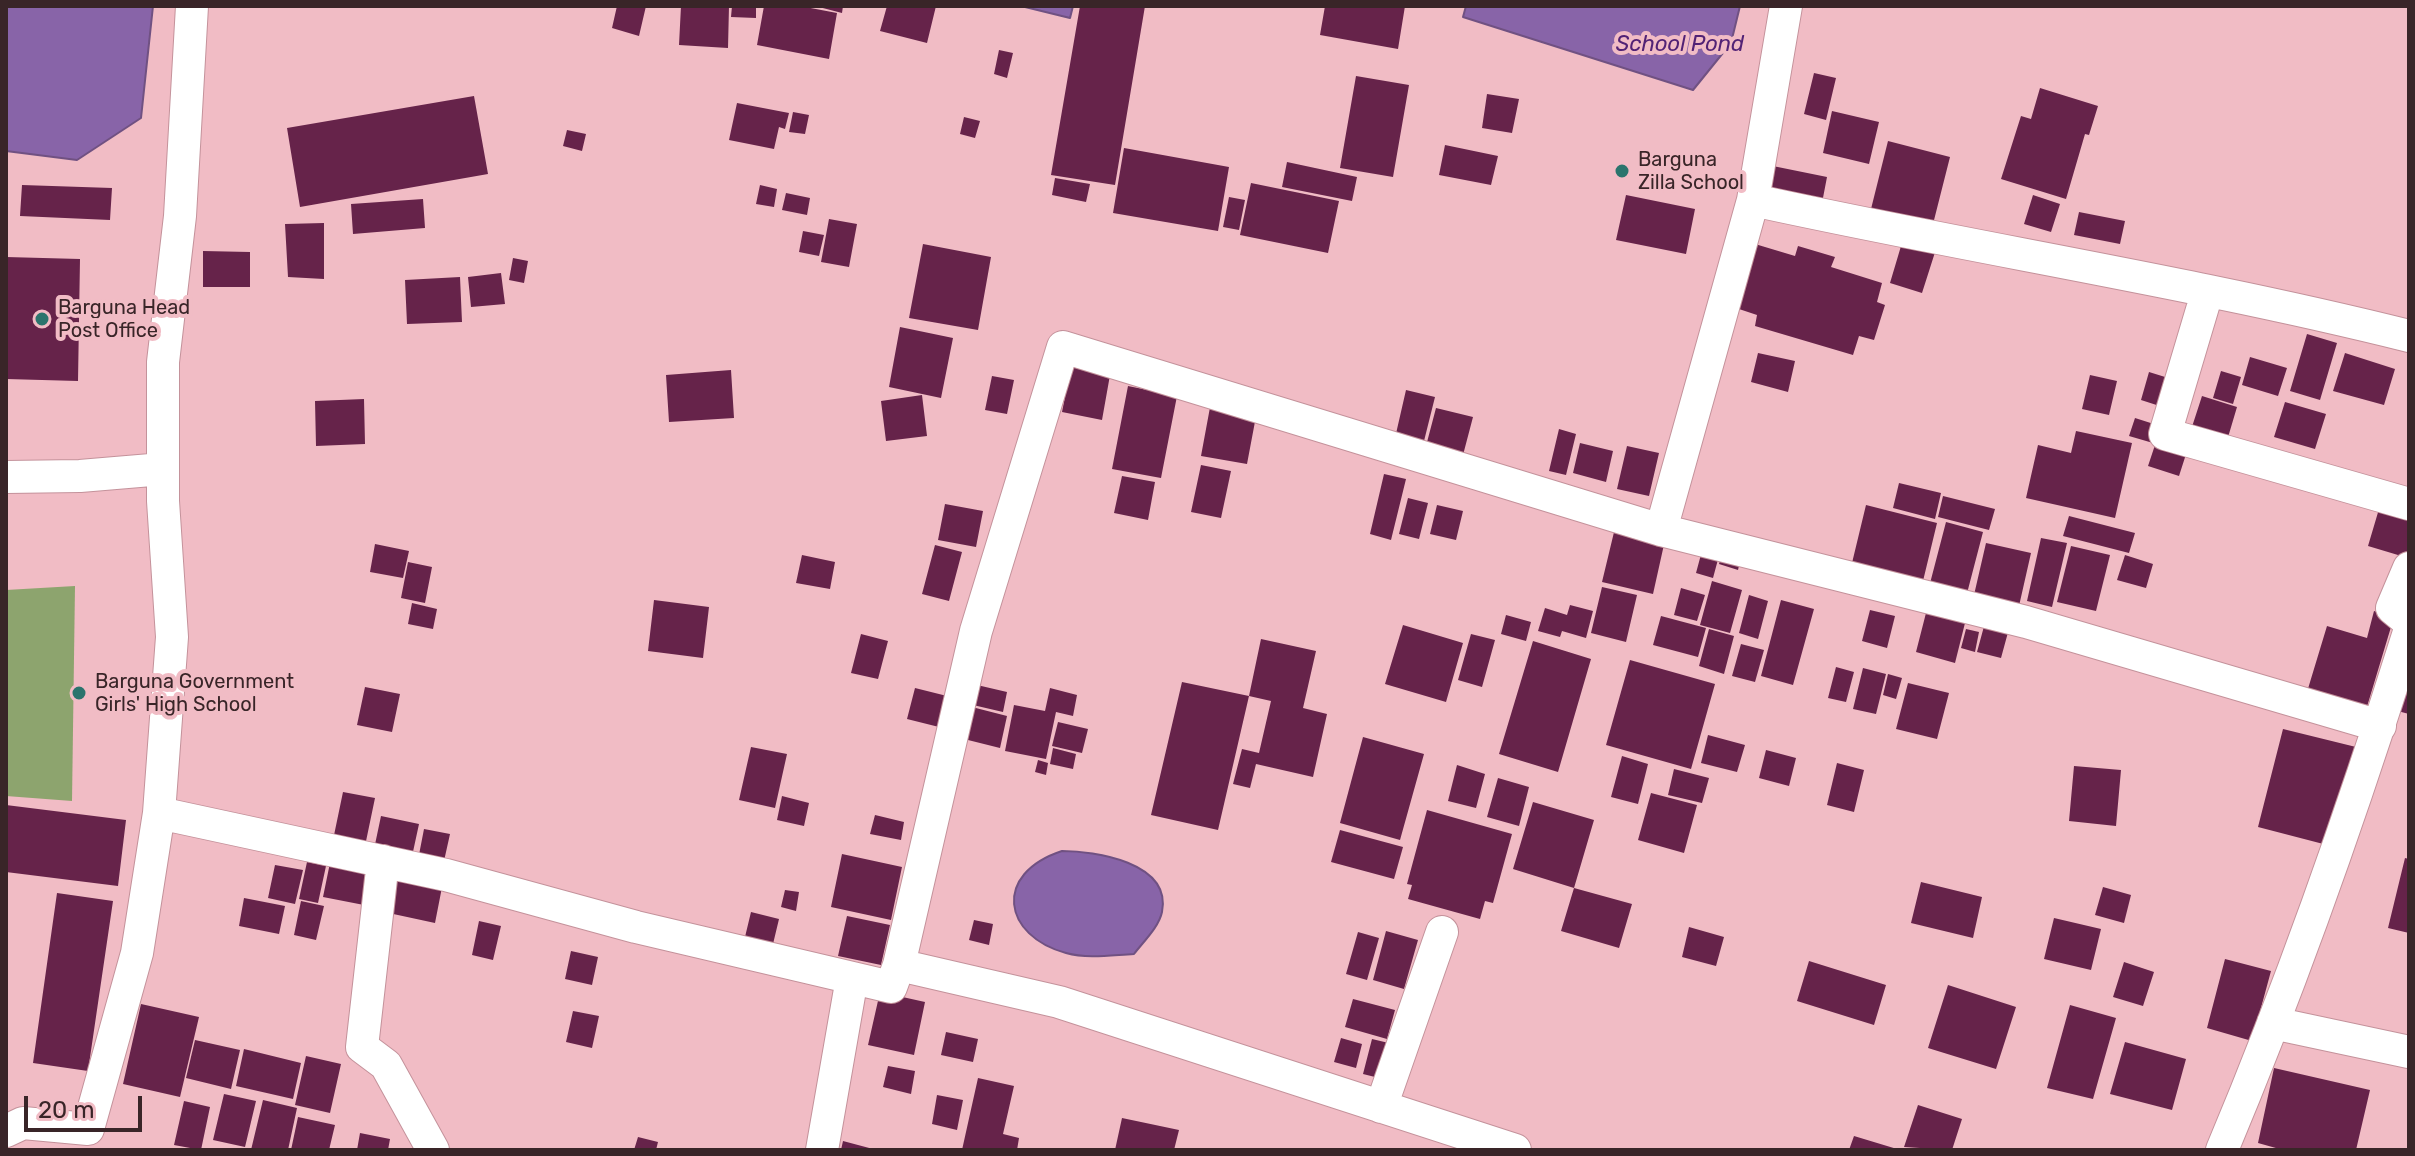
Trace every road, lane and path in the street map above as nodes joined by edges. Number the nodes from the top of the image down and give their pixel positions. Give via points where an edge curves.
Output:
1 (192, 6) edge
2 (1786, 6) edge
3 (1753, 200) junction
4 (2207, 293) junction
5 (2409, 336) edge
6 (163, 469) junction
7 (6, 477) edge
8 (2409, 504) edge
9 (1661, 530) junction
10 (2409, 568) edge
11 (2409, 622) edge
12 (2409, 632) edge
13 (2380, 726) junction
14 (159, 813) junction
15 (383, 861) junction
16 (1442, 932) dead end
17 (899, 965) junction
18 (852, 978) junction
19 (2273, 1023) junction
20 (2409, 1052) edge
21 (1381, 1107) junction
22 (6, 1131) edge
23 (433, 1150) edge
24 (822, 1150) edge
25 (1515, 1150) edge
26 (2222, 1150) edge

1 - 6 street via 180,216 163,362
2 - 3 street
3 - 4 street
3 - 9 street
4 - 5 street
4 - 8 street via 2165,434
6 - 7 street
6 - 14 street via 172,637
9 - 13 street via 2026,622
9 - 17 street via 1063,347 976,631
10 - 11 street via 2392,608
12 - 13 street
13 - 19 street
14 - 15 street
14 - 22 street via 137,953 88,1129 23,1123
15 - 18 street
15 - 23 street via 362,1047 386,1065
16 - 21 street
17 - 18 street via 891,987
17 - 21 street via 1059,1002
18 - 24 street
19 - 20 street
19 - 26 street
21 - 25 street

